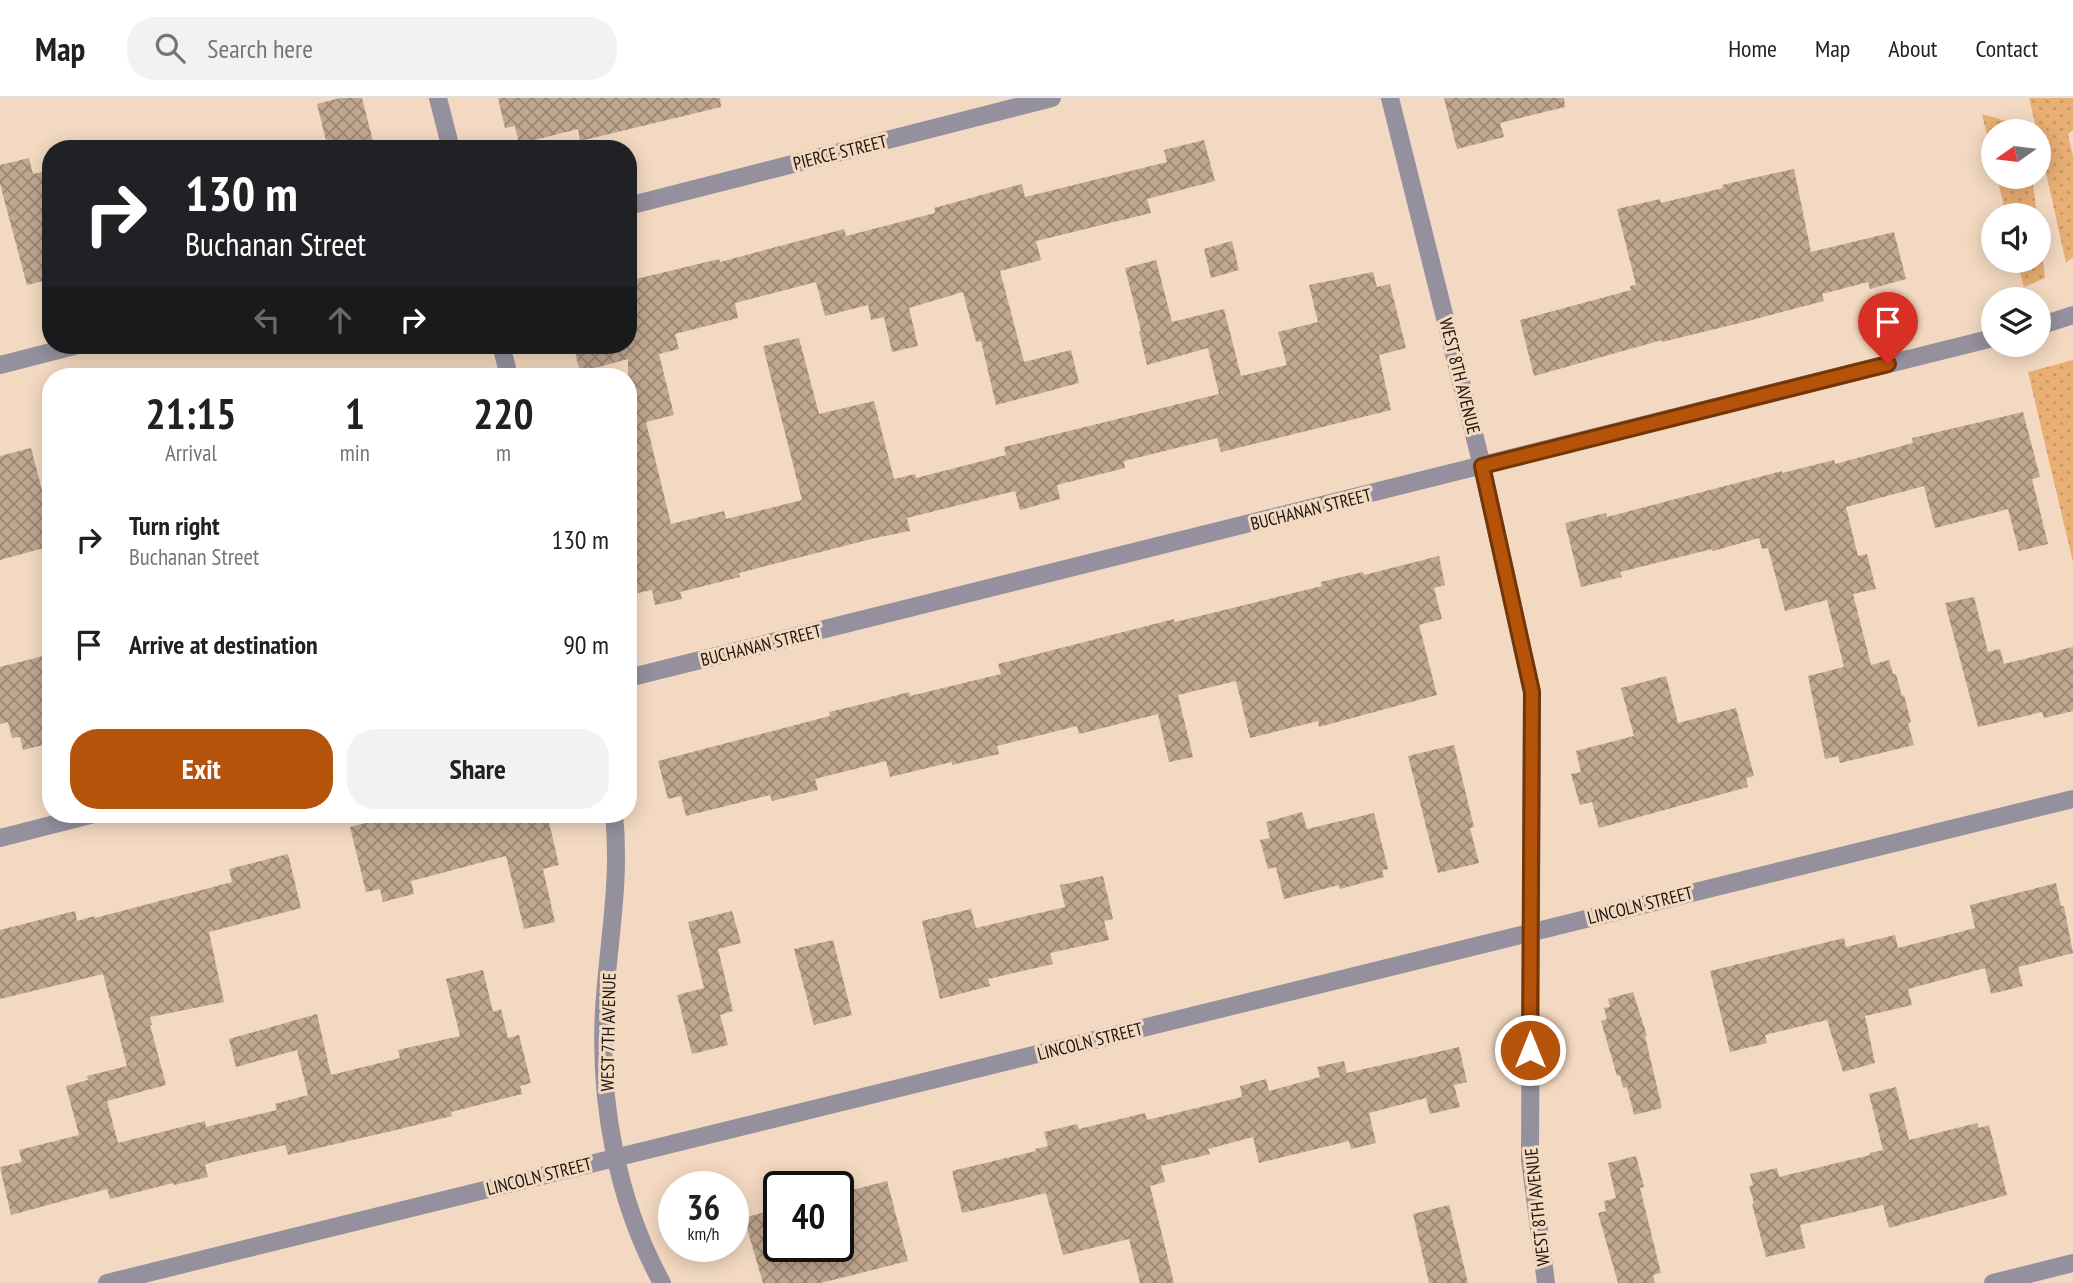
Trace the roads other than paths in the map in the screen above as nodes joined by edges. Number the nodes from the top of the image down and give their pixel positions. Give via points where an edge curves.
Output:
1 (438, 98) edge
2 (1052, 98) edge
3 (1390, 98) edge
4 (449, 140) edge
5 (637, 204) edge
6 (2073, 315) edge
7 (2051, 322) edge
8 (1981, 341) edge
9 (43, 354) edge
10 (0, 365) edge
11 (1482, 466) junction
12 (637, 676) edge
13 (2073, 799) edge
14 (59, 823) edge
15 (614, 823) edge
16 (0, 838) edge
17 (1531, 932) junction
18 (616, 1157) junction
19 (2073, 1263) edge
20 (107, 1283) edge
21 (662, 1283) edge
22 (1546, 1283) edge
23 (1993, 1283) edge

1 - 4 street
2 - 5 street, PIERCE STREET
3 - 11 street, WEST 8TH AVENUE
6 - 7 street
8 - 11 street, BUCHANAN STREET
9 - 10 street
11 - 12 street, BUCHANAN STREET
11 - 17 street, WEST 8TH AVENUE via 1532,692
13 - 17 street, LINCOLN STREET
14 - 16 street
15 - 18 street, WEST 7TH AVENUE via 616,882 603,1066
17 - 18 street, LINCOLN STREET
17 - 22 street, WEST 8TH AVENUE via 1530,1159
18 - 20 street, LINCOLN STREET
18 - 21 street, WEST 7TH AVENUE via 627,1202
19 - 23 street

